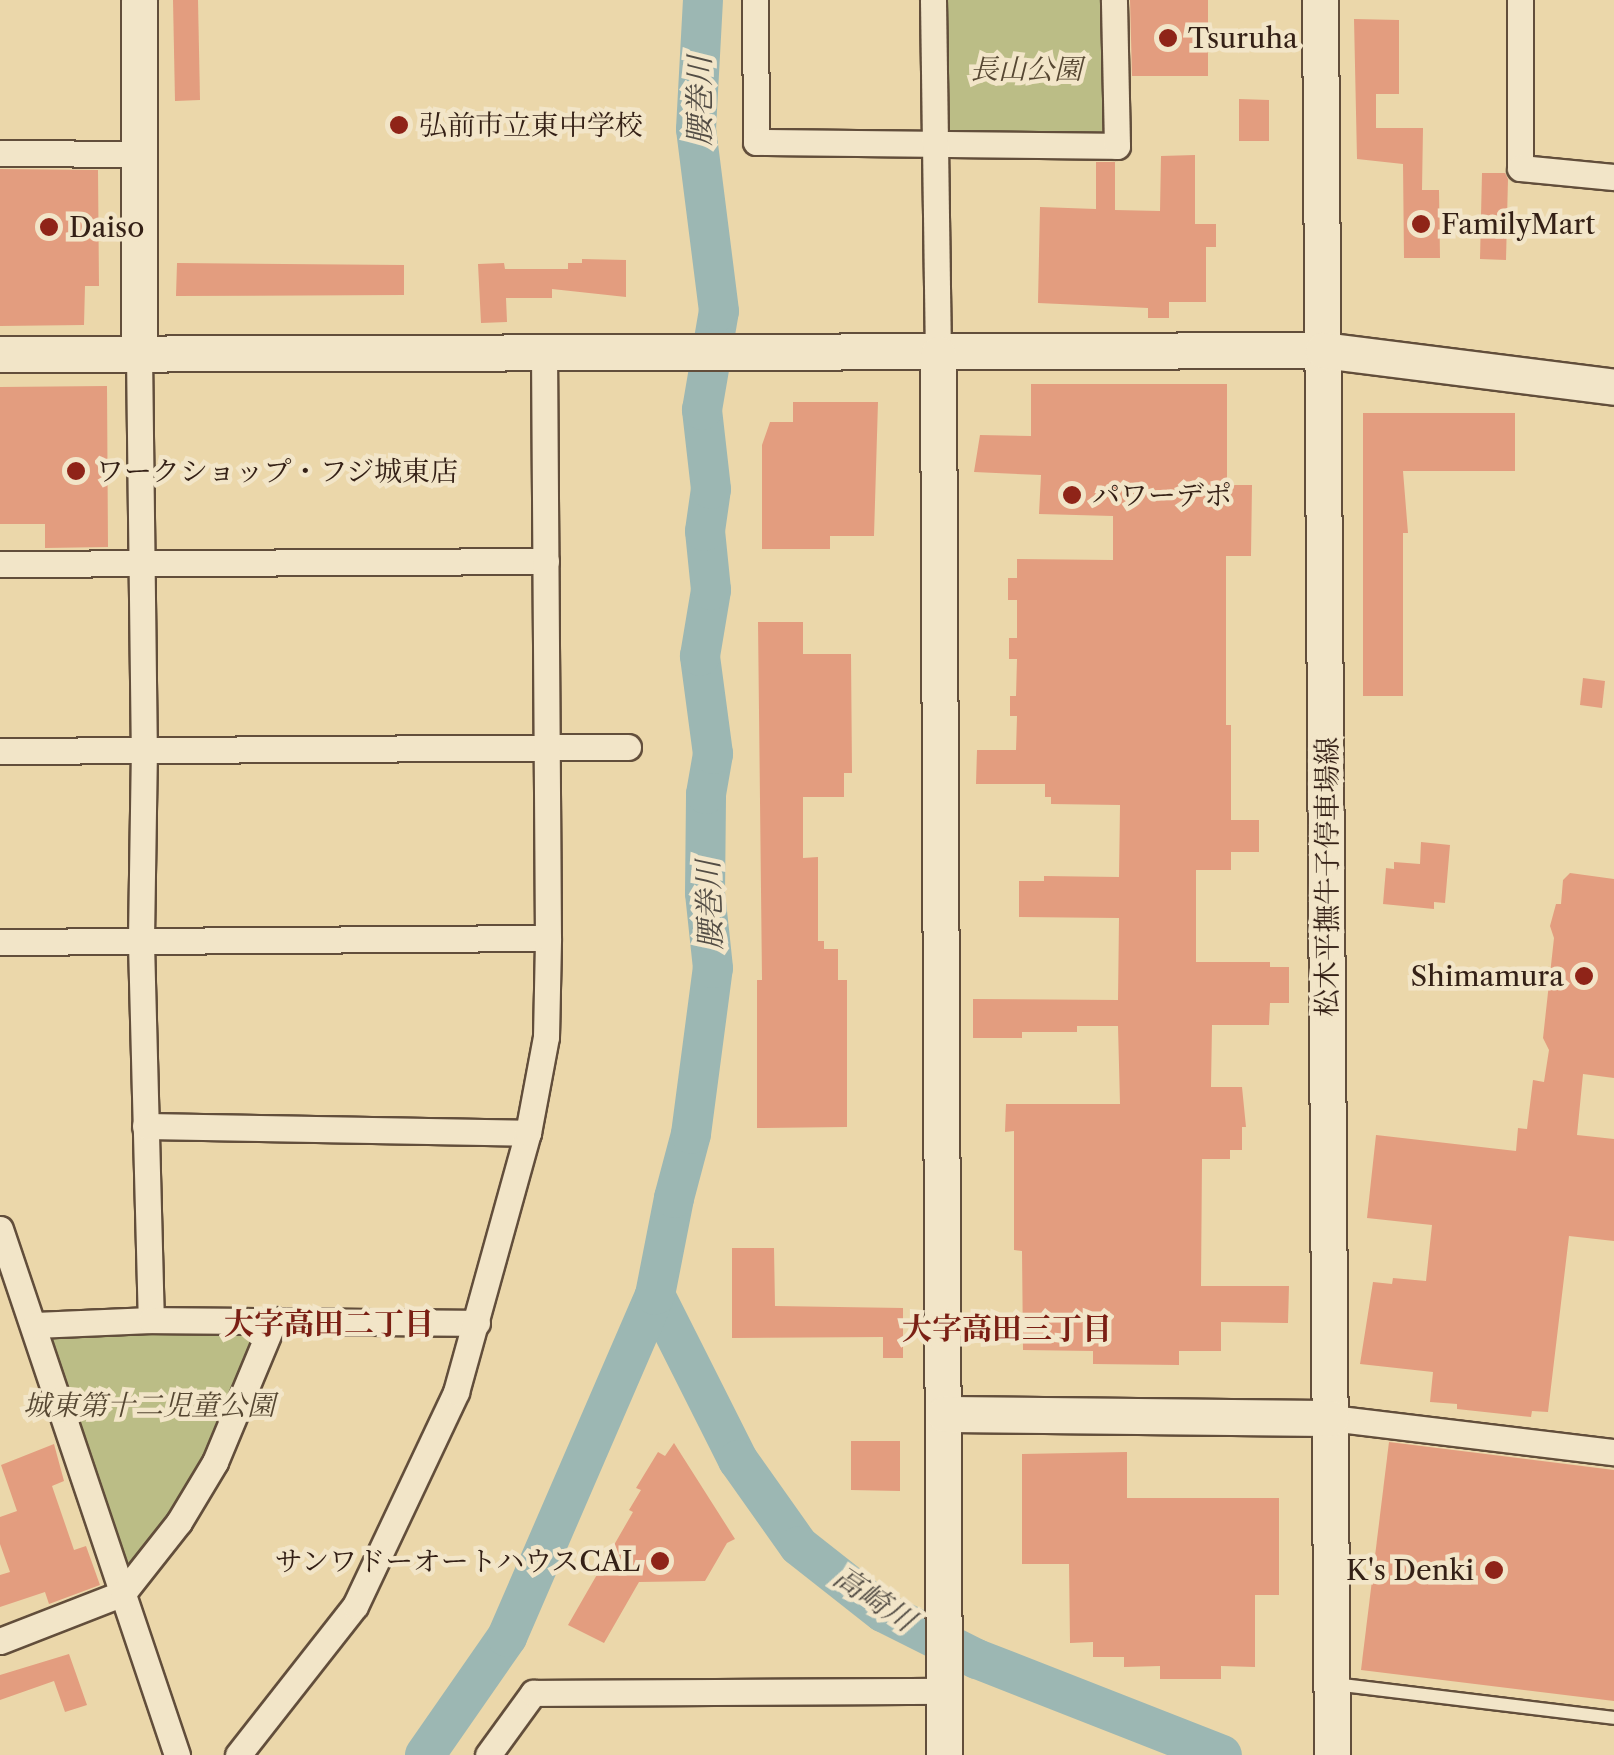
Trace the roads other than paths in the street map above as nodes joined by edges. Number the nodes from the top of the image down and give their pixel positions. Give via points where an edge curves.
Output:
1 (138, 0) edge
2 (756, 0) edge
3 (934, 0) edge
4 (1114, 0) edge
5 (1320, 0) edge
6 (1520, 0) edge
7 (933, 146) junction
8 (0, 153) edge
9 (141, 154) junction
10 (1614, 176) edge
11 (1323, 350) junction
12 (544, 353) junction
13 (0, 354) edge
14 (139, 354) junction
15 (938, 354) junction
16 (1614, 387) edge
17 (546, 561) junction
18 (0, 564) edge
19 (142, 566) junction
20 (544, 746) junction
21 (144, 747) junction
22 (628, 748) dead end
23 (0, 752) edge
24 (548, 938) junction
25 (0, 942) edge
26 (141, 944) junction
27 (145, 1126) junction
28 (528, 1133) junction
29 (0, 1229) edge
30 (152, 1320) junction
31 (274, 1320) junction
32 (478, 1323) junction
33 (36, 1325) junction
34 (944, 1414) junction
35 (1331, 1418) junction
36 (1614, 1452) edge
37 (123, 1593) junction
38 (0, 1641) edge
39 (944, 1680) junction
40 (1332, 1684) junction
41 (1614, 1718) edge
42 (177, 1755) edge
43 (238, 1755) edge
44 (488, 1755) edge
45 (944, 1755) edge
46 (1332, 1755) edge

1 - 9 street
2 - 7 street via 756,142
3 - 7 street
4 - 7 street via 1117,146
5 - 11 street, 松木平撫牛子停車場線
6 - 10 street via 1520,168
7 - 15 street
8 - 9 street
9 - 14 street
11 - 15 street
11 - 16 street
11 - 35 street, 松木平撫牛子停車場線
12 - 14 street
12 - 15 street
12 - 17 street
13 - 14 street
14 - 19 street
15 - 34 street
17 - 19 street
17 - 20 street
18 - 19 street
19 - 21 street
20 - 21 street
20 - 22 street
20 - 24 street
21 - 23 street
21 - 26 street
24 - 26 street
24 - 28 street via 546,1037
25 - 26 street
26 - 27 street
27 - 28 street
27 - 30 street
28 - 32 street
29 - 33 street
30 - 31 street
30 - 33 street
31 - 32 street
31 - 37 street via 214,1462 179,1522
32 - 43 street via 456,1392 355,1606
33 - 37 street
34 - 35 street
34 - 39 street
35 - 36 street
35 - 40 street, 松木平撫牛子停車場線
37 - 38 street
37 - 42 street
39 - 44 street via 533,1693
39 - 45 street
40 - 41 lane
40 - 46 street, 松木平撫牛子停車場線

